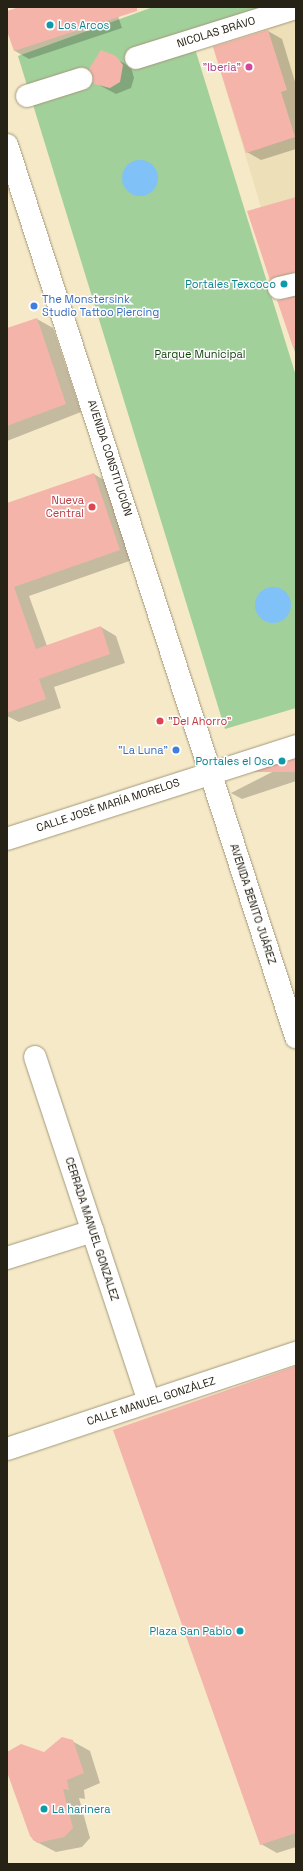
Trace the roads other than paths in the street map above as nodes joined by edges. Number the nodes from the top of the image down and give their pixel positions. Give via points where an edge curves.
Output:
1 (296, 8) edge
2 (136, 58) dead end
3 (81, 79) dead end
4 (27, 96) dead end
5 (7, 145) edge
6 (296, 746) edge
7 (209, 772) junction
8 (7, 839) edge
9 (296, 1037) edge
10 (35, 1057) dead end
11 (93, 1231) junction
12 (7, 1258) edge
13 (296, 1353) edge
14 (149, 1401) junction
15 (7, 1449) edge

1 - 2 street, NICOLAS BRÁVO
3 - 4 street
5 - 7 street, AVENIDA CONSTITUCIÓN
6 - 7 street, CALLE JOSÉ MARÍA MORELOS
7 - 8 street, CALLE JOSÉ MARÍA MORELOS
7 - 9 street, AVENIDA BENITO JUÁREZ
10 - 11 street, CERRADA MANUEL GONZALEZ
11 - 12 street
11 - 14 street, CERRADA MANUEL GONZALEZ
13 - 14 street, CALLE MANUEL GONZÁLEZ
14 - 15 street, CALLE MANUEL GONZÁLEZ

